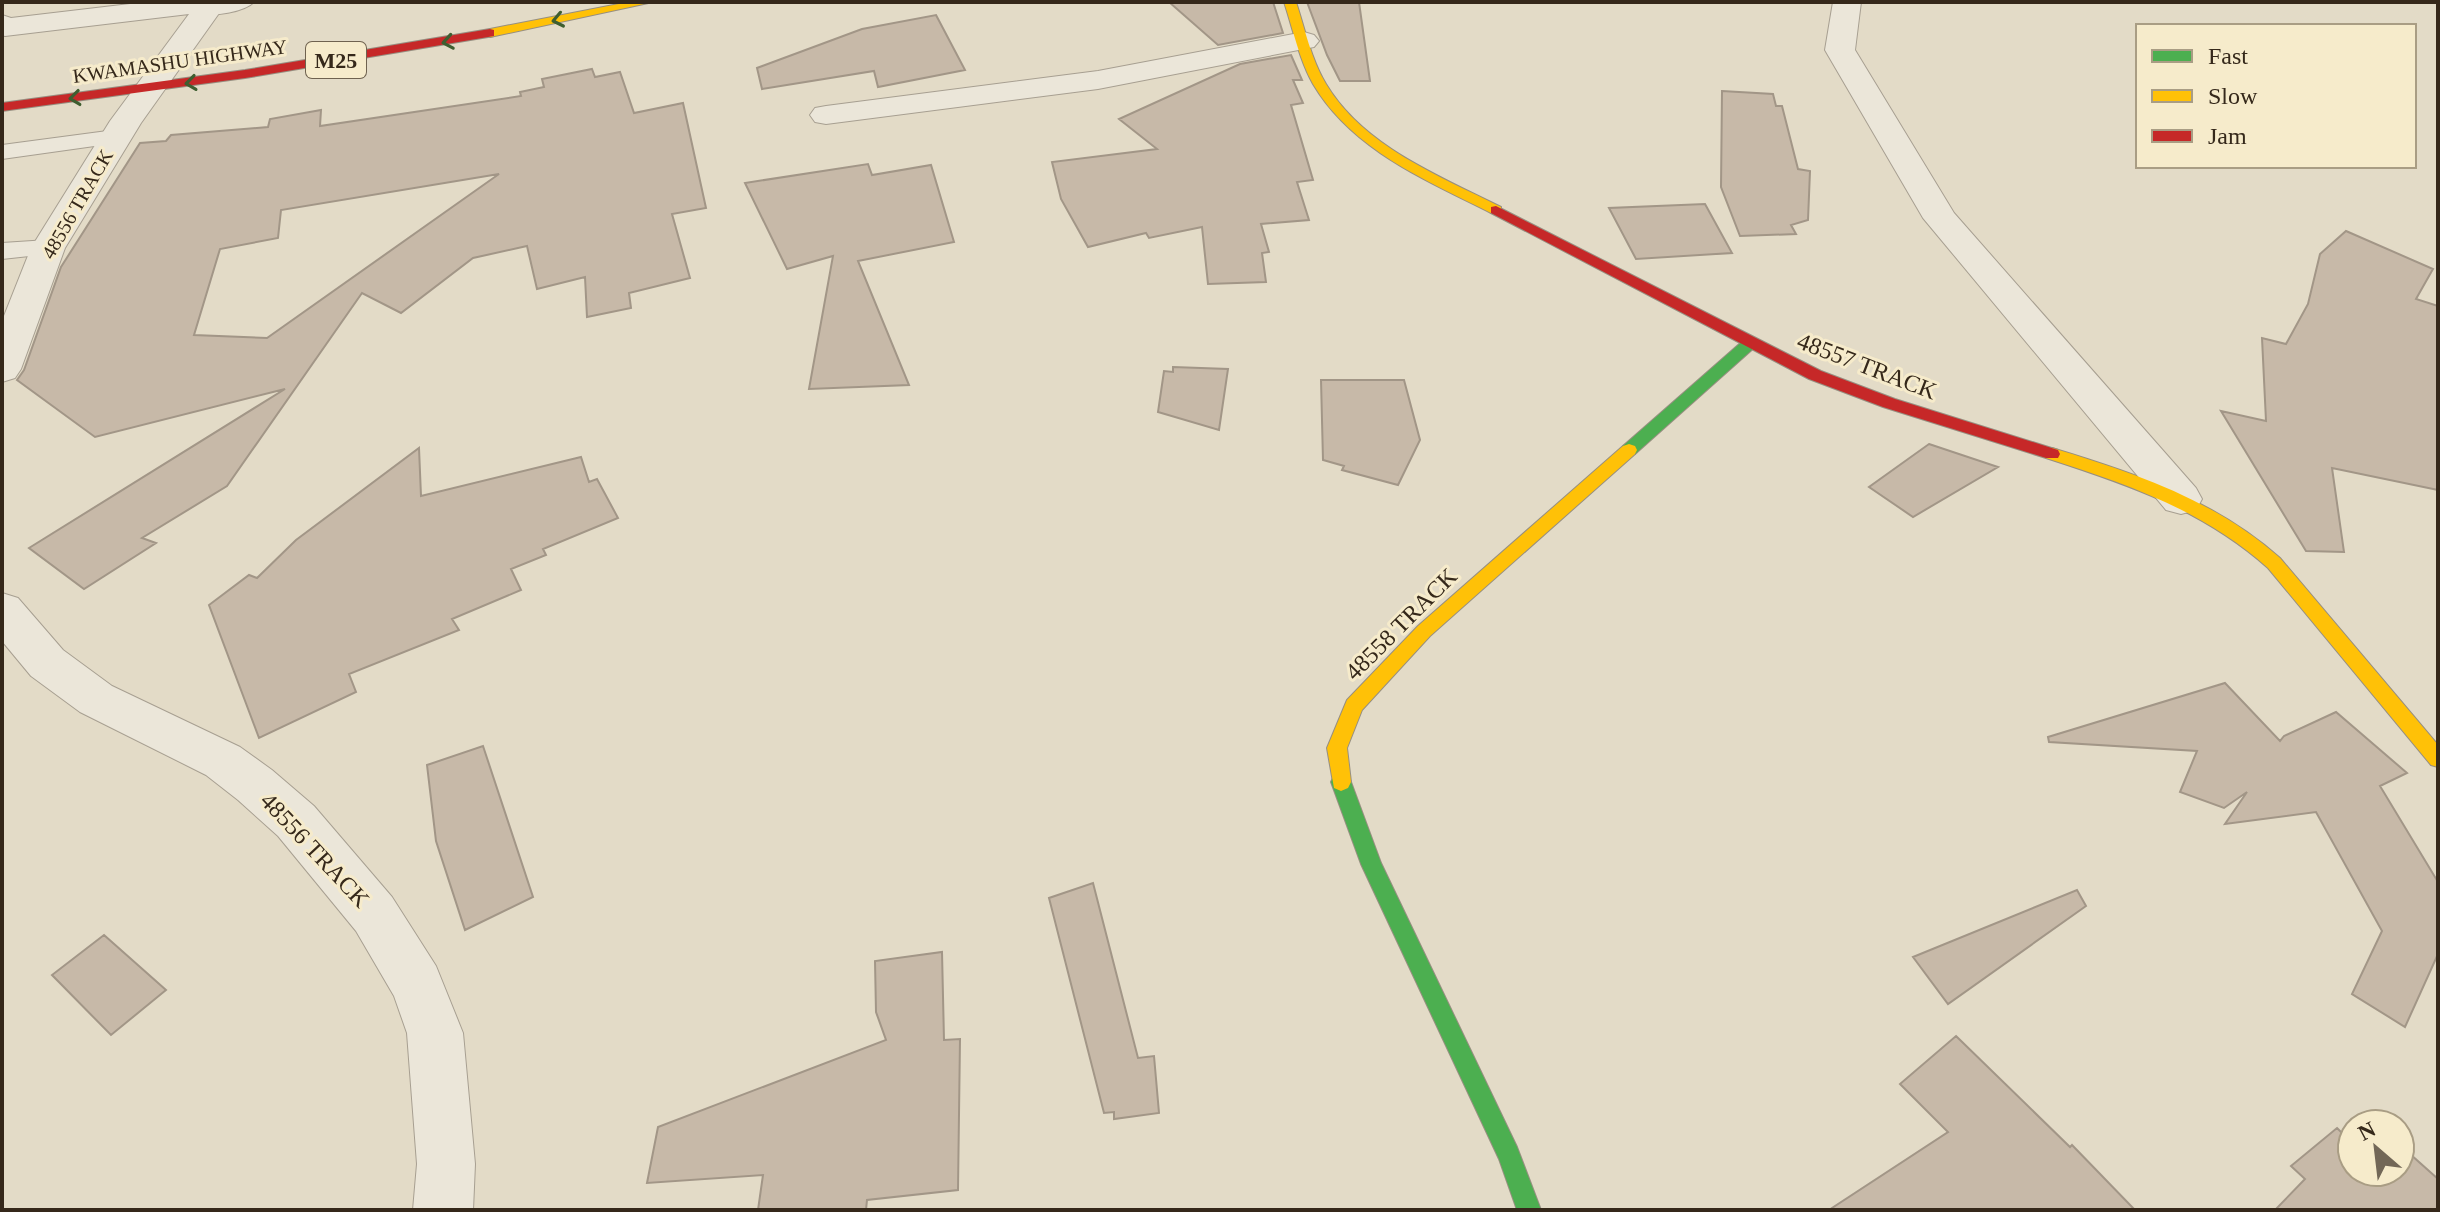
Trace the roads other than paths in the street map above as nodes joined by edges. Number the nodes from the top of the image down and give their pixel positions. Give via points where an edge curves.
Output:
1 (244, 2) edge
2 (647, 2) edge
3 (1290, 2) edge
4 (1847, 2) edge
5 (210, 5) edge
6 (3, 26) edge
7 (1304, 41) junction
8 (167, 64) junction
9 (2, 107) edge
10 (826, 115) dead end
11 (115, 137) junction
12 (2, 152) edge
13 (48, 248) junction
14 (2, 251) edge
15 (1750, 343) junction
16 (2, 369) edge
17 (2181, 499) junction
18 (2, 610) edge
19 (2438, 759) edge
20 (443, 1210) edge
21 (1529, 1210) edge

1 - 5 lane
2 -> 8 street, KWAMASHU HIGHWAY / M25 via 449,42
3 - 7 street, 48557 TRACK
4 - 17 street via 1840,50 1940,218
5 - 6 street
5 - 8 street, 48556 TRACK
7 - 10 street via 1098,80
7 - 15 street, 48557 TRACK via 1313,70 1332,100 1379,146
8 -> 9 street, KWAMASHU HIGHWAY / M25
8 - 11 street, 48556 TRACK
11 - 12 lane
11 - 13 street, 48556 TRACK
13 - 14 lane
13 - 16 street, 48556 TRACK
15 - 17 street, 48557 TRACK via 1889,403
15 - 21 street, 48558 TRACK via 1424,631 1354,706 1337,748 1338,772 1361,840 1509,1155
17 - 19 street, 48557 TRACK via 2223,521 2274,563
18 - 20 street, 48556 TRACK via 47,663 96,699 223,761 255,785 296,821 374,914 417,984 435,1033 446,1164

